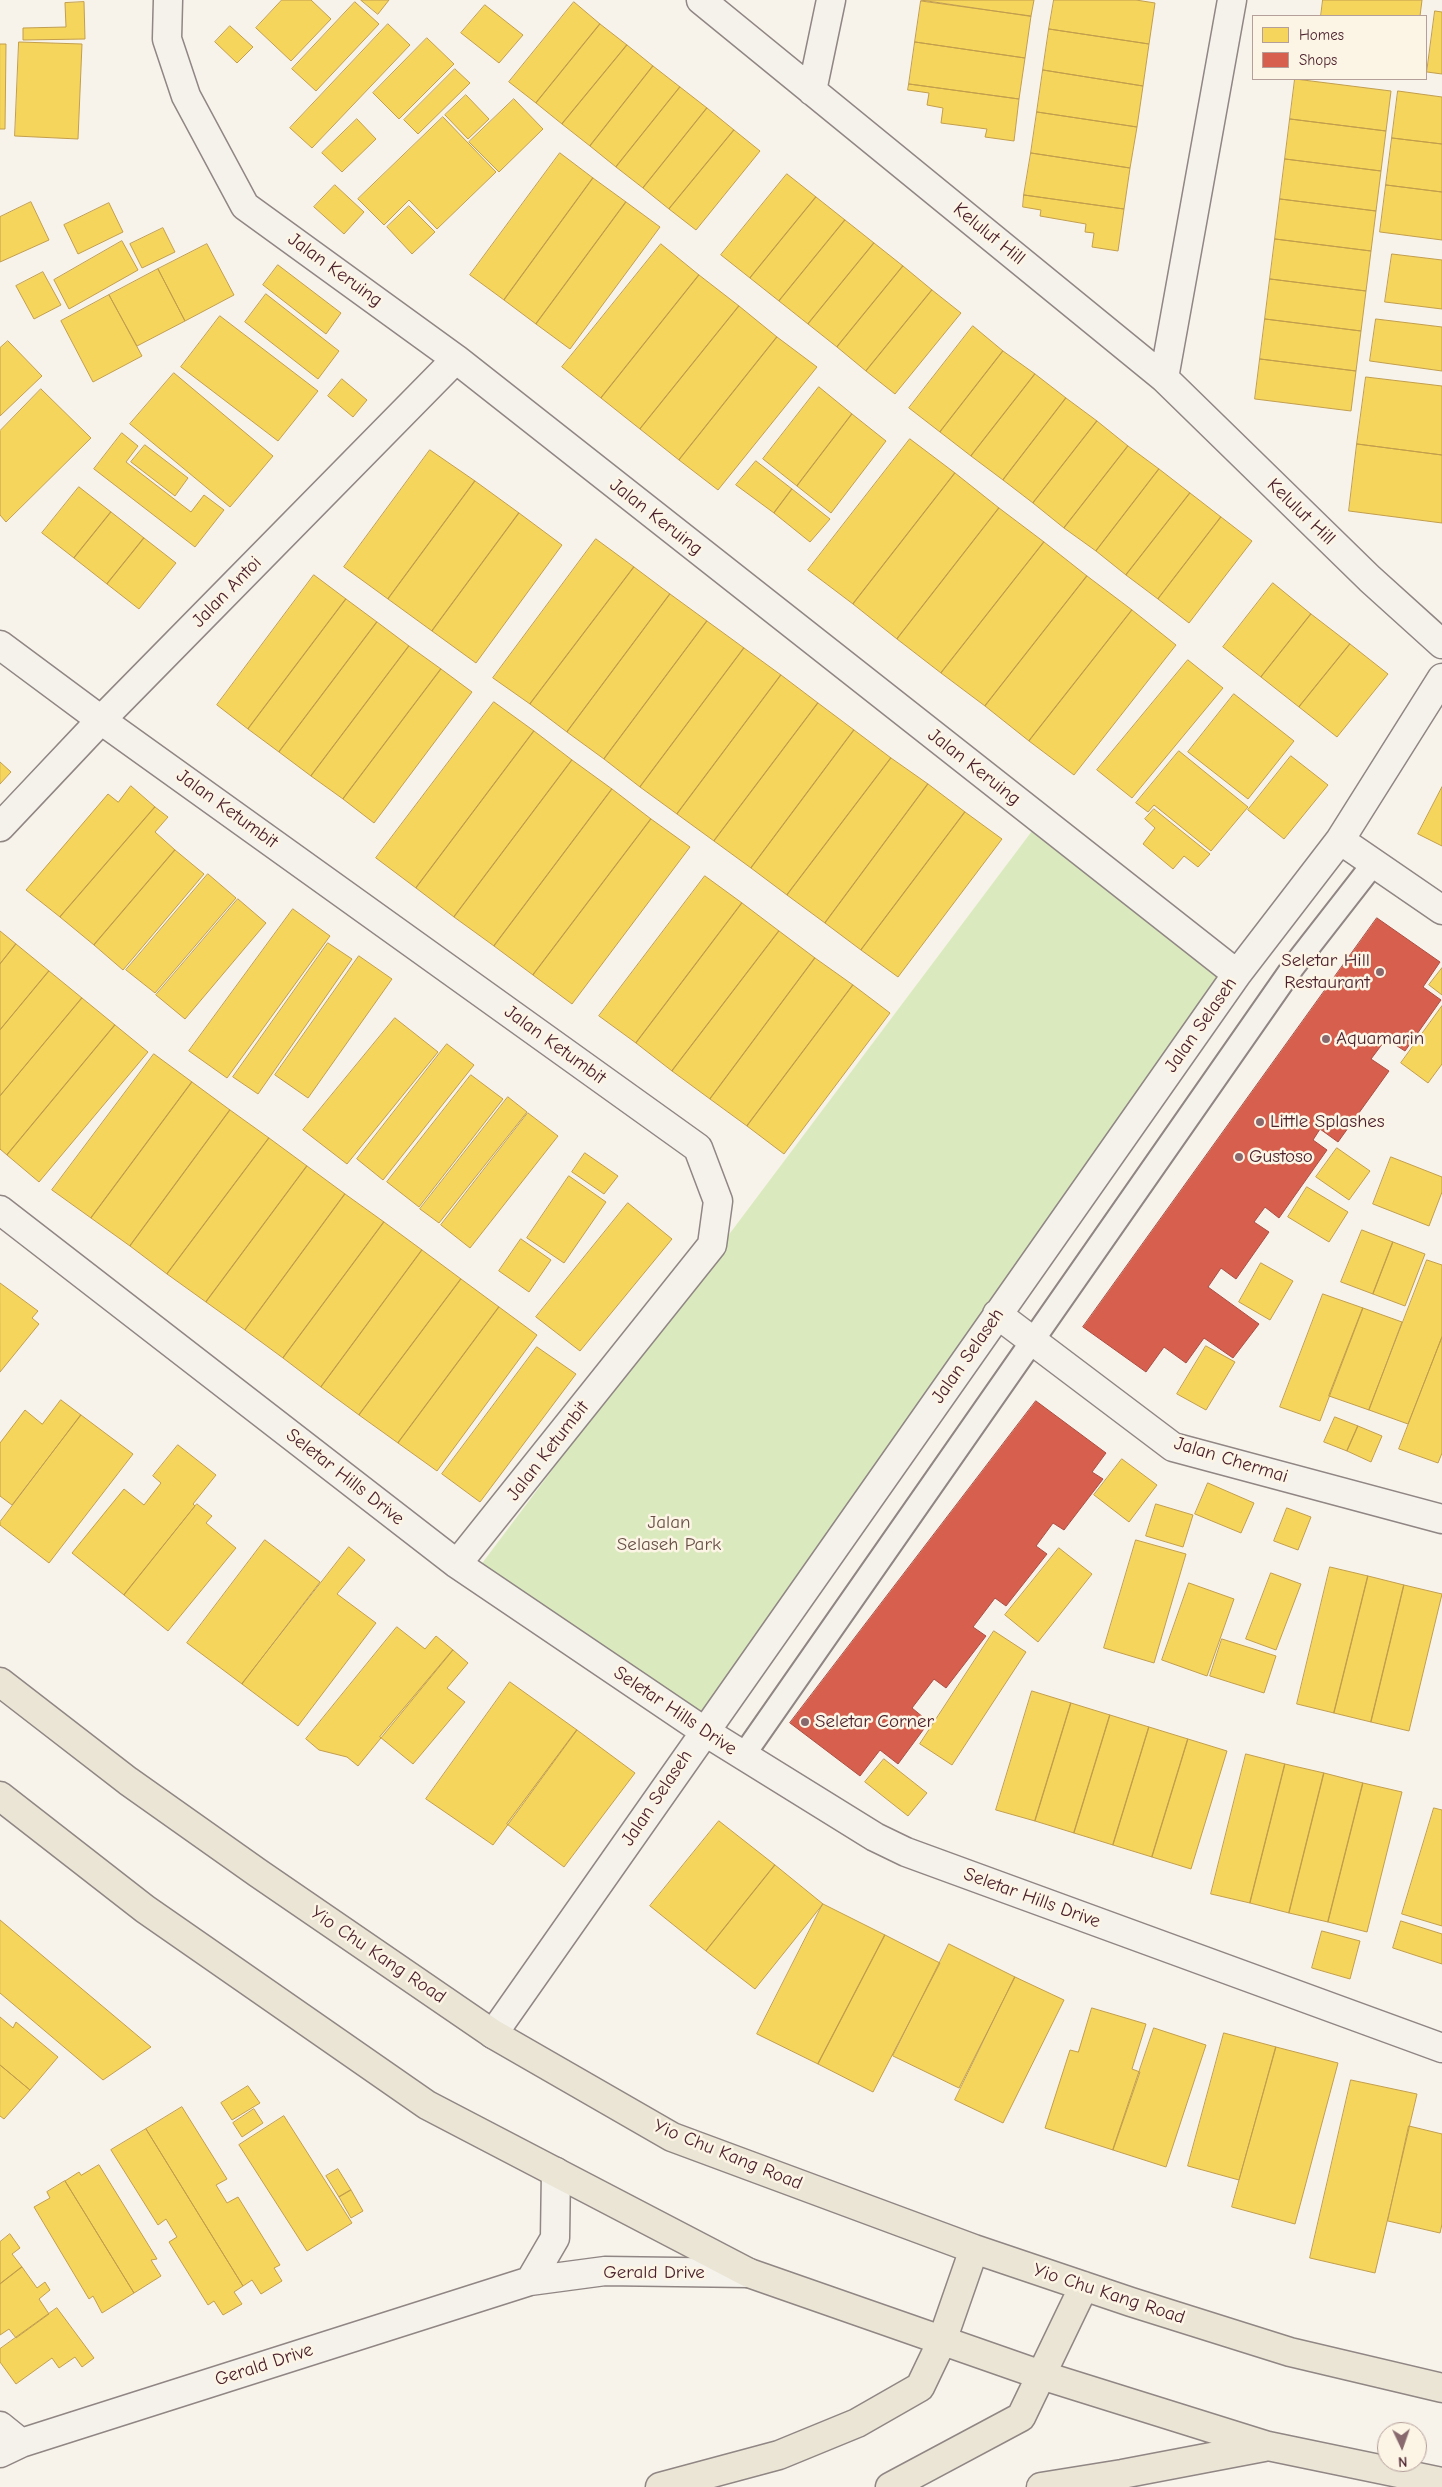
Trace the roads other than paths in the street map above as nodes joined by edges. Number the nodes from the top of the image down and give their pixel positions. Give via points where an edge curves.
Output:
1 (168, 0) edge
2 (702, 0) edge
3 (831, 0) edge
4 (1232, 0) edge
5 (812, 91) junction
6 (456, 359) junction
7 (1164, 378) junction
8 (0, 644) edge
9 (1442, 644) edge
10 (1442, 678) edge
11 (101, 720) junction
12 (0, 827) edge
13 (1340, 840) junction
14 (1374, 863) junction
15 (1442, 910) edge
16 (1236, 974) junction
17 (0, 1210) edge
18 (997, 1314) junction
19 (1032, 1340) junction
20 (1442, 1519) edge
21 (457, 1564) junction
22 (0, 1682) edge
23 (704, 1731) junction
24 (743, 1756) junction
25 (0, 1796) edge
26 (493, 2034) junction
27 (1442, 2048) edge
28 (556, 2172) junction
29 (974, 2249) junction
30 (749, 2273) junction
31 (530, 2281) junction
32 (1084, 2286) junction
33 (942, 2341) junction
34 (1042, 2375) junction
35 (1442, 2388) edge
36 (0, 2426) edge
37 (1268, 2446) junction
38 (10, 2448) edge
39 (1442, 2482) edge
40 (660, 2487) edge
41 (890, 2487) edge
42 (1040, 2487) edge

1 - 6 street, Jalan Keruing via 167,39 186,96 245,206
2 - 5 street, Kelulut Hill
3 - 5 street
4 - 7 street
5 - 7 street, Kelulut Hill
6 - 11 street, Jalan Antoi
6 - 16 street, Jalan Keruing
7 - 9 street, Kelulut Hill via 1370,579
8 - 11 street, Jalan Ketumbit
10 - 13 street, Jalan Selaseh
11 - 12 street, Jalan Antoi
11 - 21 street, Jalan Ketumbit via 698,1148 718,1201 712,1245
13 - 14 street
13 - 16 street, Jalan Selaseh
14 - 15 street
14 - 19 lane via 1293,967
16 - 18 street, Jalan Selaseh
17 - 21 street, Seletar Hills Drive
18 - 19 street, Jalan Chermai
18 - 23 street, Jalan Selaseh
19 - 20 street, Jalan Chermai via 1173,1447
19 - 24 lane
21 - 23 street, Seletar Hills Drive
22 - 26 main road, Yio Chu Kang Road via 169,1810
23 - 24 street, Seletar Hills Drive
23 - 26 street, Jalan Selaseh
24 - 27 street, Seletar Hills Drive via 875,1837 906,1852
25 - 28 main road via 145,1909 427,2106
26 - 29 main road, Yio Chu Kang Road via 672,2137
28 - 30 main road
28 - 31 street via 555,2238
29 - 32 main road, Yio Chu Kang Road
29 - 33 main road
30 - 31 street, Gerald Drive via 605,2271
30 - 33 main road
31 - 38 street, Gerald Drive
32 - 34 main road
32 - 35 main road, Yio Chu Kang Road via 1290,2352
33 - 34 main road
33 - 40 main road via 920,2387 857,2423 779,2455
34 - 37 main road
34 - 41 main road via 1021,2417
36 - 38 street
37 - 39 main road
37 - 42 main road

